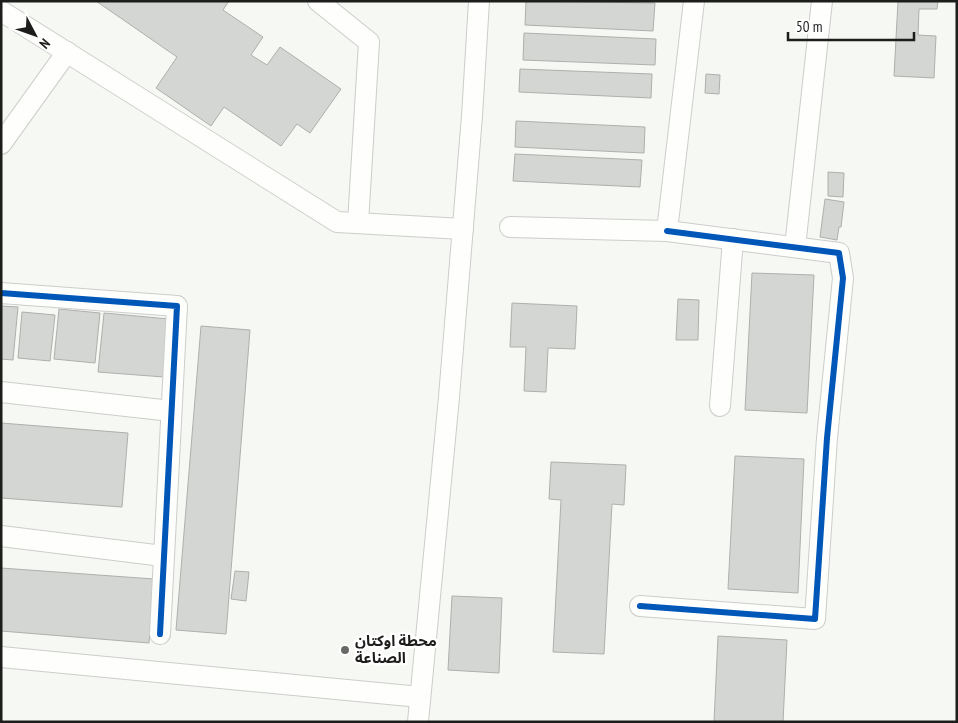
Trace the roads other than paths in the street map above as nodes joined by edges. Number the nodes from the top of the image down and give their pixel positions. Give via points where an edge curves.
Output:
1 (318, 1) edge
2 (480, 1) edge
3 (694, 1) edge
4 (822, 1) edge
5 (1, 11) edge
6 (67, 52) junction
7 (1, 144) edge
8 (358, 223) junction
9 (510, 227) dead end
10 (463, 229) junction
11 (667, 231) junction
12 (733, 239) junction
13 (795, 247) junction
14 (1, 294) edge
15 (1, 392) edge
16 (720, 406) dead end
17 (171, 410) junction
18 (1, 536) edge
19 (163, 556) junction
20 (640, 606) dead end
21 (160, 634) dead end
22 (1, 657) edge
23 (420, 697) junction
24 (418, 722) edge

1 - 8 street via 369,42
2 - 10 street
3 - 11 street
4 - 13 street
5 - 6 street
6 - 7 street
6 - 8 street via 337,222
8 - 10 street
9 - 11 street
10 - 23 street
11 - 12 street
12 - 13 street
12 - 16 street
13 - 20 street via 839,253 843,278 827,438 815,619
14 - 17 street via 177,306
15 - 17 street
17 - 19 street
18 - 19 street
19 - 21 street
22 - 23 street
23 - 24 street

